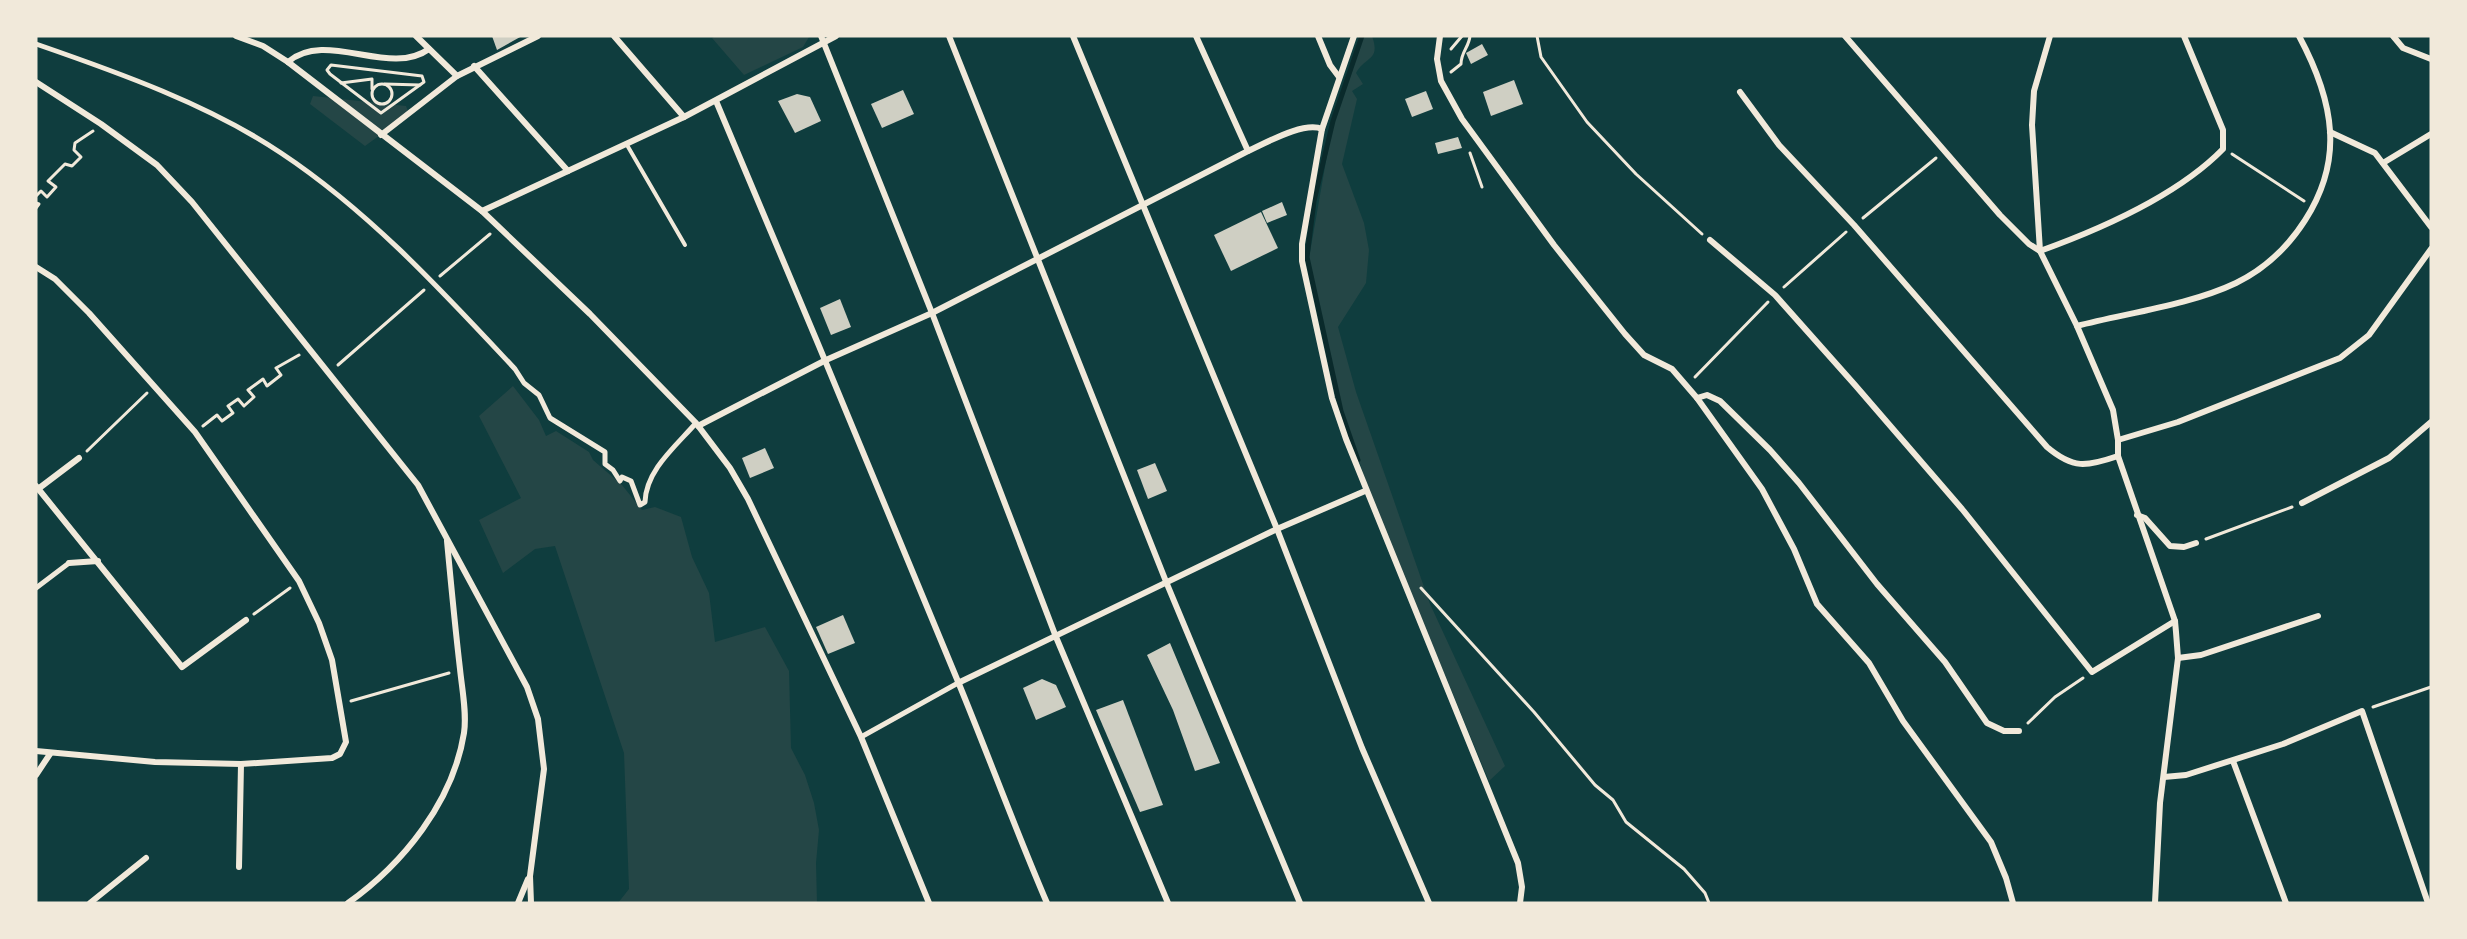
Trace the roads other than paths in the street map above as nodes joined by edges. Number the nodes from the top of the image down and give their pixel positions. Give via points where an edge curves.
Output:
1 (236, 36) edge
2 (416, 36) edge
3 (538, 36) edge
4 (614, 36) edge
5 (836, 36) edge
6 (949, 36) edge
7 (1073, 36) edge
8 (1197, 36) edge
9 (1318, 36) edge
10 (1354, 36) edge
11 (1440, 36) edge
12 (1845, 36) edge
13 (2050, 36) edge
14 (2184, 36) edge
15 (2299, 36) edge
16 (2393, 36) edge
17 (822, 39) edge
18 (36, 44) edge
19 (429, 50) junction
20 (2431, 59) edge
21 (288, 62) junction
22 (474, 66) junction
23 (457, 76) junction
24 (1339, 77) junction
25 (36, 82) edge
26 (1740, 92) dead end
27 (716, 101) junction
28 (684, 117) junction
29 (1322, 129) junction
30 (2330, 132) junction
31 (2431, 134) edge
32 (381, 135) junction
33 (627, 145) junction
34 (1248, 151) junction
35 (2384, 163) junction
36 (568, 171) junction
37 (1142, 205) junction
38 (482, 211) junction
39 (2431, 227) edge
40 (1710, 240) road end
41 (685, 245) dead end
42 (2431, 249) edge
43 (2040, 251) junction
44 (1038, 259) junction
45 (36, 267) edge
46 (932, 313) junction
47 (2077, 326) junction
48 (826, 360) junction
49 (1697, 398) junction
50 (2431, 422) edge
51 (697, 425) junction
52 (2118, 440) junction
53 (2118, 456) junction
54 (79, 458) road end
55 (37, 488) edge
56 (1365, 491) junction
57 (2302, 503) road end
58 (2138, 515) junction
59 (1277, 530) junction
60 (447, 537) junction
61 (2196, 543) road end
62 (98, 561) junction
63 (69, 563) joint
64 (1167, 584) junction
65 (36, 588) edge
66 (2318, 616) dead end
67 (246, 620) road end
68 (2175, 621) junction
69 (1056, 637) junction
70 (2178, 658) junction
71 (958, 683) junction
72 (2019, 731) road end
73 (861, 737) junction
74 (36, 751) edge
75 (50, 754) junction
76 (2233, 761) junction
77 (241, 764) junction
78 (36, 775) edge
79 (2164, 777) junction
80 (146, 858) dead end
81 (239, 867) dead end
82 (530, 876) junction
83 (90, 903) edge
84 (348, 903) edge
85 (518, 903) edge
86 (531, 903) edge
87 (929, 903) edge
88 (1047, 903) edge
89 (1168, 903) edge
90 (1300, 903) edge
91 (1429, 903) edge
92 (1520, 903) edge
93 (2013, 903) edge
94 (2155, 903) edge
95 (2286, 903) edge
96 (2428, 903) edge

1 - 21 street
2 - 19 street
3 - 22 street
4 - 28 street
5 - 17 street
6 - 44 street
7 - 37 street
8 - 34 street
9 - 24 street
10 - 24 street
11 - 49 street via 1437,59 1441,81 1488,156 1625,334 1644,355 1672,369
12 - 43 street via 2000,215
13 - 43 street via 2034,91 2032,125
14 - 43 street via 2223,130 2223,149 2167,192 2079,237
15 - 30 street via 2326,105
16 - 20 street via 2403,48
17 - 27 street
17 - 46 street
18 - 51 street via 161,91 280,152 334,191 434,282 539,395 550,418 605,452 605,464 620,481 622,477 631,481 640,506 653,472
19 - 21 street via 411,59 318,51 297,54
19 - 23 street
21 - 32 street
22 - 23 street
22 - 36 street
23 - 32 street
24 - 29 street
25 - 60 street via 157,165 192,202 418,485
26 - 53 street via 1786,153 1854,225 2047,447 2072,464 2098,463
27 - 28 street
27 - 48 street
28 - 33 street
29 - 34 street via 1289,133
29 - 56 street via 1302,261 1332,398
30 - 35 street via 2375,153
30 - 47 street via 2323,180 2314,206 2286,246 2265,266 2235,283 2191,298
31 - 35 street
32 - 38 street
33 - 36 street
33 - 41 lane
34 - 37 street
35 - 39 street
36 - 38 street
37 - 44 street
37 - 59 street
38 - 51 street via 590,314
40 - 68 street via 1775,295 1962,508 2092,672
42 - 52 street via 2369,335 2340,358 2178,422
43 - 47 street
44 - 46 street
44 - 64 street
45 - 77 street via 55,279 89,313 195,432 299,581 319,623 341,704 346,742 340,754 332,758
46 - 48 street
46 - 69 street
47 - 52 street via 2113,410
48 - 51 street
48 - 71 street
49 - 72 street via 1707,395 1720,401 1770,450 1945,662 1987,723 2004,731
49 - 93 street via 1762,489 1817,604 1869,663 1903,720 1991,842
50 - 57 street via 2389,458
51 - 73 street via 748,499
52 - 53 street
53 - 58 street
54 - 55 street
55 - 62 street
56 - 59 street
56 - 92 street via 1518,863
58 - 61 street via 2170,546 2184,548
58 - 68 street
59 - 64 street
59 - 91 street via 1362,748
60 - 82 street via 528,687 538,719 544,769
60 - 84 street via 464,730 458,759 440,800 407,848 376,883
62 - 63 street
62 - 67 street via 182,667
63 - 65 street
64 - 69 street
64 - 90 street
66 - 70 street via 2201,655
68 - 70 street
69 - 71 street
69 - 89 street
70 - 79 street
71 - 73 street
71 - 88 street
73 - 87 street
74 - 75 street
75 - 77 street
75 - 78 street
76 - 79 street via 2186,775
76 - 95 street
76 - 96 street via 2362,711
77 - 81 street
79 - 94 street
80 - 83 street
82 - 85 street
82 - 86 street

